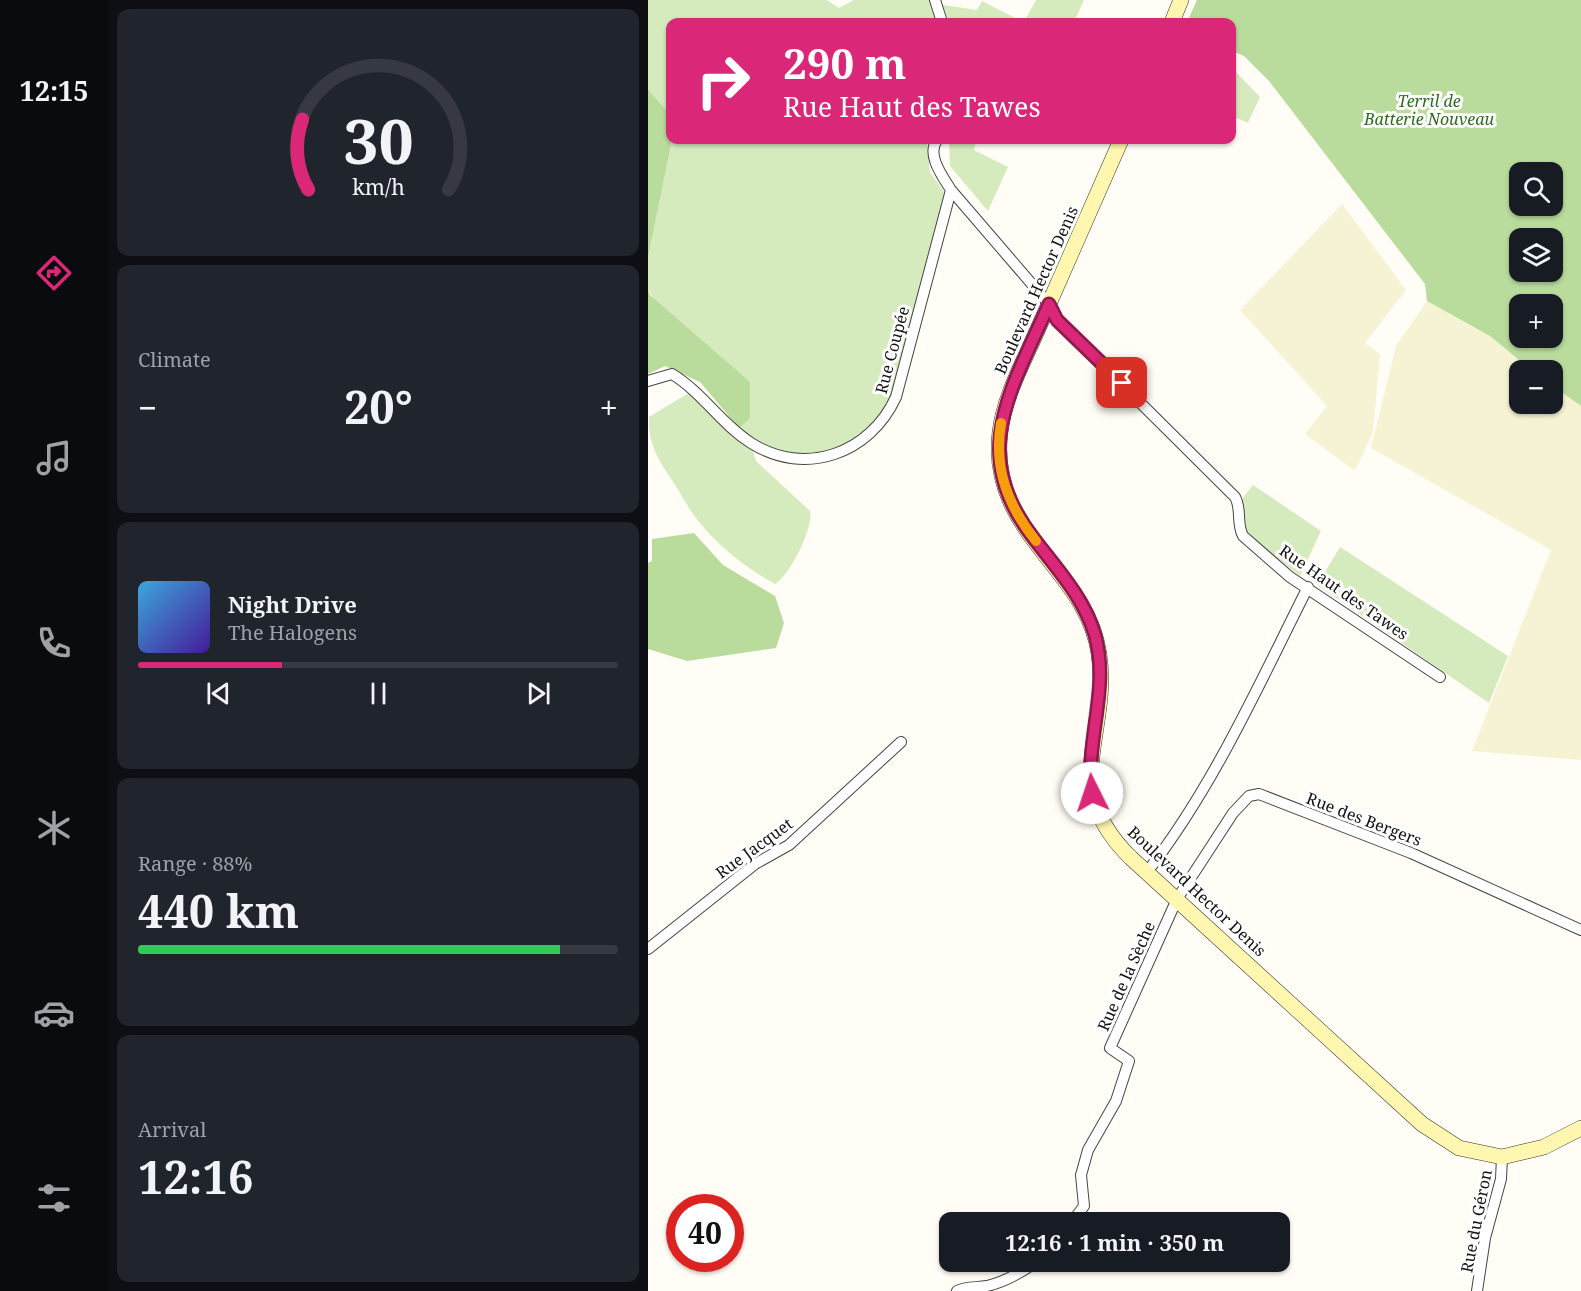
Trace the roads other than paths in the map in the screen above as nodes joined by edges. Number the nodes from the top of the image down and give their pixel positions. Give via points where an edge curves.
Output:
1 (935, 0) edge
2 (1181, 0) edge
3 (941, 18) edge
4 (1174, 18) edge
5 (935, 144) edge
6 (1119, 144) edge
7 (951, 190) junction
8 (1049, 304) junction
9 (648, 381) edge
10 (1308, 587) junction
11 (1440, 677) dead end
12 (901, 742) dead end
13 (1147, 872) junction
14 (1177, 898) junction
15 (1581, 930) edge
16 (648, 949) edge
17 (1581, 1128) edge
18 (1502, 1157) junction
19 (1080, 1212) edge
20 (1021, 1272) edge
21 (991, 1288) edge
22 (957, 1291) edge
23 (1477, 1291) edge

1 - 3 street
2 - 4 street
5 - 7 street, Rue Haut des Tawes via 934,156
6 - 8 street, Boulevard Hector Denis
7 - 8 street, Rue Haut des Tawes
7 - 9 street, Rue Coupée via 896,397 880,424 855,447 810,459 768,452 740,434 693,387 672,374
8 - 10 street, Rue Haut des Tawes via 1057,320 1235,497 1243,536 1290,577
8 - 13 street, Boulevard Hector Denis via 1005,408 999,444 1001,470 1006,494 1018,517 1072,588 1092,627 1102,679 1090,761 1092,793 1110,835
10 - 11 street, Rue Haut des Tawes
10 - 13 street via 1207,781 1179,829
12 - 16 street, Rue Jacquet via 789,845 755,864
13 - 14 street, Boulevard Hector Denis
14 - 15 street, Rue des Bergers via 1233,813 1249,796 1259,794 1411,853
14 - 18 street, Boulevard Hector Denis via 1422,1124 1459,1148
14 - 19 street, Rue de la Sèche via 1110,1048 1130,1060 1116,1101 1088,1150 1081,1175 1084,1206
17 - 18 street, Boulevard Hector Denis via 1545,1147
18 - 23 street, Rue du Géron via 1501,1179 1485,1238
20 - 21 street
21 - 22 street via 964,1287

